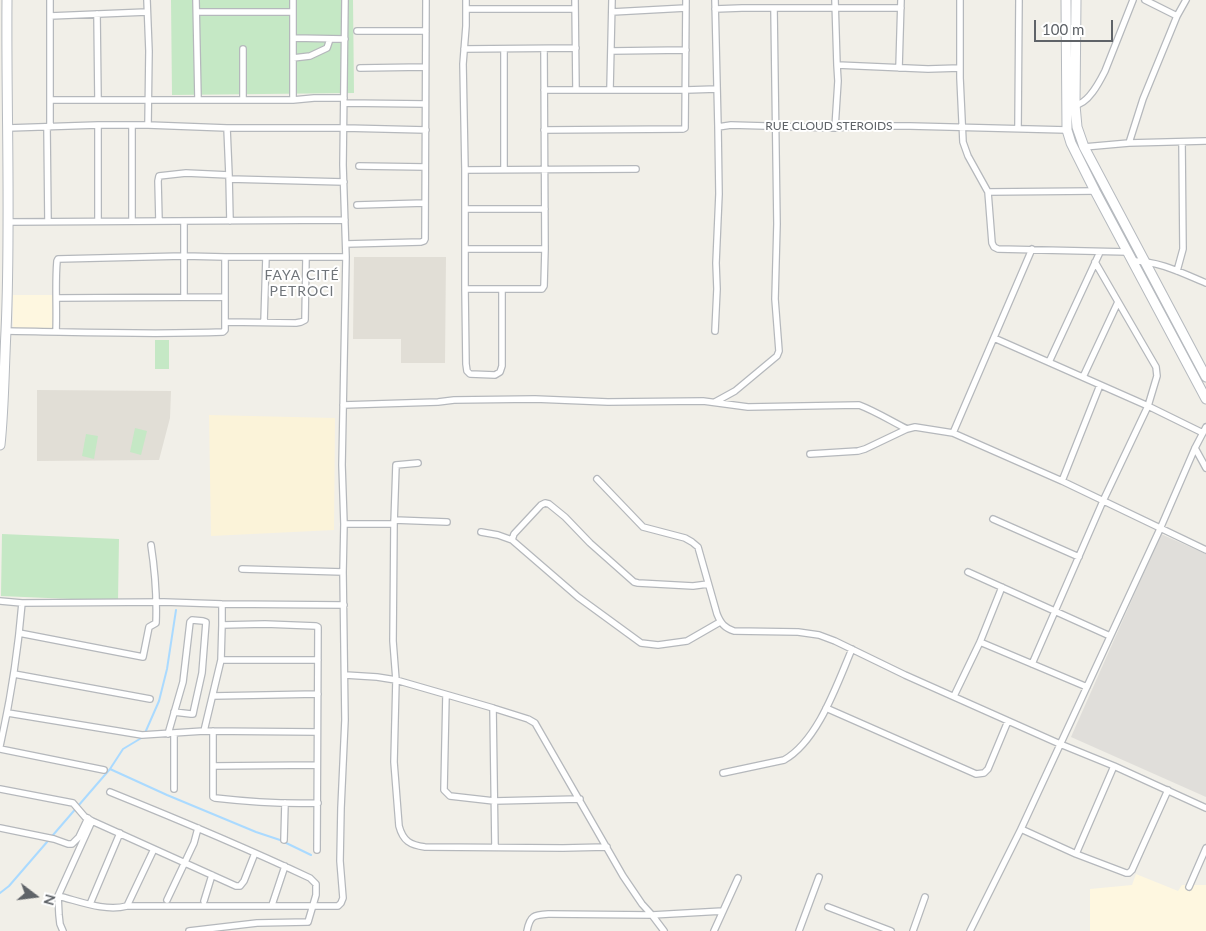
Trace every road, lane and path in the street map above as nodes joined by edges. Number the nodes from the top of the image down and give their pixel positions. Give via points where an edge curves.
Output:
1 (7, 0) edge
2 (50, 0) edge
3 (148, 0) edge
4 (196, 0) edge
5 (293, 0) edge
6 (345, 0) edge
7 (426, 0) edge
8 (466, 0) edge
9 (539, 0) edge
10 (575, 0) edge
11 (612, 0) edge
12 (686, 0) edge
13 (715, 0) edge
14 (835, 0) edge
15 (901, 0) edge
16 (960, 0) edge
17 (1019, 0) edge
18 (1066, 0) edge
19 (1076, 0) edge
20 (1133, 0) edge
21 (1145, 0) edge
22 (1186, 0) edge
23 (539, 8) junction
24 (686, 8) junction
25 (774, 8) junction
26 (835, 8) junction
27 (901, 8) junction
28 (466, 9) junction
29 (575, 9) junction
30 (715, 9) junction
31 (147, 12) junction
32 (196, 12) junction
33 (293, 12) junction
34 (612, 12) junction
35 (97, 14) junction
36 (50, 16) junction
37 (1177, 16) junction
38 (357, 31) dead end
39 (426, 31) junction
40 (293, 38) junction
41 (330, 39) junction
42 (345, 39) junction
43 (576, 48) junction
44 (243, 49) dead end
45 (464, 49) junction
46 (504, 49) junction
47 (544, 49) junction
48 (686, 50) junction
49 (611, 51) junction
50 (293, 58) junction
51 (837, 65) junction
52 (425, 67) junction
53 (360, 68) dead end
54 (899, 68) junction
55 (960, 68) junction
56 (576, 89) junction
57 (610, 89) junction
58 (717, 89) junction
59 (544, 90) junction
60 (686, 90) junction
61 (98, 99) junction
62 (149, 99) junction
63 (198, 99) junction
64 (50, 100) junction
65 (242, 100) junction
66 (293, 100) junction
67 (344, 101) junction
68 (425, 104) junction
69 (1075, 105) junction
70 (98, 125) junction
71 (132, 125) junction
72 (148, 125) junction
73 (777, 126) junction
74 (49, 127) junction
75 (718, 127) junction
76 (961, 127) junction
77 (8, 128) junction
78 (227, 128) junction
79 (344, 128) junction
80 (835, 128) junction
81 (1018, 128) junction
82 (426, 130) junction
83 (544, 130) junction
84 (1067, 130) junction
85 (1204, 141) dead end
86 (1182, 142) junction
87 (1129, 143) junction
88 (1084, 147) junction
89 (359, 166) dead end
90 (425, 167) junction
91 (504, 169) junction
92 (636, 169) dead end
93 (465, 170) junction
94 (545, 170) junction
95 (229, 177) junction
96 (344, 182) junction
97 (1095, 191) junction
98 (988, 192) junction
99 (425, 203) junction
100 (357, 205) dead end
101 (465, 209) junction
102 (545, 209) junction
103 (345, 220) junction
104 (98, 221) junction
105 (132, 221) junction
106 (159, 221) junction
107 (184, 221) junction
108 (230, 221) junction
109 (8, 222) junction
110 (48, 222) junction
111 (346, 244) junction
112 (545, 249) junction
113 (1032, 249) junction
114 (465, 250) junction
115 (1100, 252) junction
116 (1128, 252) junction
117 (184, 256) junction
118 (266, 257) junction
119 (306, 257) junction
120 (346, 257) junction
121 (225, 258) junction
122 (1133, 261) junction
123 (1145, 261) junction
124 (1096, 262) junction
125 (1177, 271) junction
126 (1206, 283) edge
127 (465, 289) junction
128 (502, 289) junction
129 (184, 297) junction
130 (224, 297) junction
131 (57, 298) junction
132 (1118, 302) junction
133 (225, 322) junction
134 (264, 322) junction
135 (6, 331) junction
136 (715, 331) dead end
137 (56, 332) junction
138 (994, 338) junction
139 (1049, 362) junction
140 (1206, 376) edge
141 (1083, 377) junction
142 (1100, 384) junction
143 (1206, 399) edge
144 (715, 402) junction
145 (343, 405) junction
146 (1148, 406) junction
147 (906, 429) junction
148 (1204, 430) edge
149 (952, 433) junction
150 (0, 445) edge
151 (1195, 448) junction
152 (810, 454) dead end
153 (418, 463) dead end
154 (1206, 468) edge
155 (597, 479) dead end
156 (1062, 481) junction
157 (1103, 501) junction
158 (993, 519) dead end
159 (394, 522) junction
160 (448, 522) dead end
161 (344, 524) junction
162 (1160, 529) junction
163 (481, 532) dead end
164 (512, 540) junction
165 (151, 545) dead end
166 (1206, 550) edge
167 (1078, 557) junction
168 (242, 569) dead end
169 (343, 572) junction
170 (968, 572) dead end
171 (708, 584) junction
172 (1002, 587) junction
173 (0, 601) edge
174 (157, 602) junction
175 (22, 603) junction
176 (222, 604) junction
177 (344, 605) junction
178 (1055, 612) junction
179 (720, 622) junction
180 (222, 625) junction
181 (19, 634) junction
182 (1110, 636) junction
183 (980, 642) junction
184 (852, 649) junction
185 (221, 660) junction
186 (318, 660) junction
187 (1032, 664) junction
188 (14, 674) junction
189 (345, 675) junction
190 (396, 680) junction
191 (1087, 686) junction
192 (318, 694) junction
193 (446, 695) junction
194 (213, 696) junction
195 (954, 696) junction
196 (150, 699) dead end
197 (493, 708) junction
198 (826, 708) junction
199 (8, 712) junction
200 (174, 712) junction
201 (1008, 721) junction
202 (204, 731) junction
203 (212, 731) junction
204 (317, 732) junction
205 (171, 733) junction
206 (1060, 744) junction
207 (0, 747) edge
208 (317, 765) junction
209 (212, 766) junction
210 (1114, 766) junction
211 (104, 770) dead end
212 (723, 773) dead end
213 (0, 789) edge
214 (174, 790) dead end
215 (1168, 790) junction
216 (110, 792) dead end
217 (580, 799) junction
218 (494, 801) junction
219 (318, 803) junction
220 (285, 804) junction
221 (1206, 808) edge
222 (89, 819) junction
223 (0, 828) edge
224 (198, 828) junction
225 (1021, 829) junction
226 (120, 833) junction
227 (284, 840) dead end
228 (495, 847) junction
229 (607, 847) junction
230 (1206, 848) edge
231 (154, 849) junction
232 (317, 850) dead end
233 (255, 853) junction
234 (1076, 854) junction
235 (184, 863) junction
236 (285, 866) junction
237 (212, 875) junction
238 (819, 877) dead end
239 (738, 878) dead end
240 (1189, 887) dead end
241 (58, 896) junction
242 (925, 898) dead end
243 (167, 900) dead end
244 (204, 901) dead end
245 (90, 904) junction
246 (272, 905) junction
247 (127, 906) junction
248 (312, 907) junction
249 (828, 907) dead end
250 (723, 911) junction
251 (652, 916) junction
252 (257, 923) junction
253 (63, 931) edge
254 (189, 931) edge
255 (259, 931) edge
256 (528, 931) edge
257 (664, 931) edge
258 (714, 931) edge
259 (799, 931) edge
260 (891, 931) edge
261 (913, 931) edge
262 (970, 931) edge

1 - 77 main road
2 - 36 street
3 - 31 street
4 - 32 street
5 - 33 street
6 - 42 street
7 - 39 street
8 - 28 street
9 - 23 street
10 - 29 street
11 - 34 street
12 - 24 street
13 - 30 street
14 - 26 street
15 - 27 street
16 - 55 street
17 - 81 street
18 - 84 main road
19 - 69 main road
20 - 69 street via 1105,72 1086,100
21 - 37 street
22 - 37 street
23 - 28 street
23 - 29 street
24 - 34 street
24 - 48 street
25 - 26 street
25 - 30 street
25 - 73 street
26 - 27 street
26 - 51 street
27 - 54 street
28 - 45 street
29 - 43 street
30 - 58 street
31 - 35 street
31 - 62 street
32 - 33 street
32 - 63 street
33 - 40 street
34 - 49 street
35 - 36 street
35 - 61 street
36 - 64 street
37 - 87 street
38 - 39 street
39 - 52 street
40 - 41 street
40 - 50 street
41 - 42 street
41 - 50 street via 326,48 310,56
42 - 67 street
43 - 47 street
43 - 56 street
44 - 65 street
45 - 46 street
45 - 93 street
46 - 47 street
46 - 91 street
47 - 59 street
48 - 49 street
48 - 60 street
49 - 57 street
50 - 66 street
51 - 54 street
51 - 80 street
52 - 53 street
52 - 68 street
54 - 55 street
55 - 76 street
56 - 57 street
56 - 59 street
57 - 60 street
58 - 60 street
58 - 75 street
59 - 83 street
60 - 83 street via 683,129
61 - 62 street
61 - 64 street
62 - 63 street
62 - 72 street
63 - 65 street
64 - 74 street
65 - 66 street
66 - 67 street
67 - 68 street
67 - 79 street
68 - 82 street
69 - 88 main road via 1076,127
70 - 71 street
70 - 74 street
70 - 104 street
71 - 72 street
71 - 105 street
72 - 78 street
73 - 75 street, RUE CLOUD STEROIDS
73 - 80 street, RUE CLOUD STEROIDS
73 - 144 street via 774,299 779,351 735,391
74 - 77 street
74 - 110 street
75 - 136 street
76 - 80 street, RUE CLOUD STEROIDS
76 - 81 street, RUE CLOUD STEROIDS
76 - 98 street via 968,156
77 - 109 main road
78 - 79 street
78 - 95 street
79 - 82 street
79 - 96 street
81 - 84 street, RUE CLOUD STEROIDS
82 - 90 street
83 - 94 street
84 - 97 main road
85 - 86 street
86 - 87 street
86 - 125 street via 1183,249
87 - 88 street
88 - 123 main road
89 - 90 street
90 - 99 street
91 - 93 street
91 - 94 street
92 - 94 street
93 - 101 street
94 - 102 street
95 - 96 street
95 - 106 street via 186,173 159,176
95 - 108 street
96 - 103 street
97 - 98 street
97 - 116 main road
98 - 113 street via 994,247
99 - 100 street
99 - 111 street via 424,242
101 - 102 street
101 - 114 street
102 - 112 street
103 - 108 street
103 - 111 street
104 - 105 street
104 - 110 street
105 - 106 street
106 - 107 street
107 - 108 street
107 - 117 street
109 - 110 street
109 - 135 main road
111 - 120 street
112 - 114 street
112 - 128 street via 545,283 542,289
113 - 115 street
113 - 138 street
114 - 127 street
115 - 116 street
115 - 124 street
116 - 122 main road
117 - 121 street
117 - 129 street
117 - 131 street via 58,259
118 - 119 street
118 - 121 street
118 - 134 street
119 - 120 street
119 - 134 street via 305,320 296,323
120 - 145 street
121 - 130 street
122 - 123 street
122 - 143 main road
123 - 125 street
123 - 140 main road
124 - 132 street
124 - 139 street
125 - 126 street
127 - 128 street
127 - 128 street via 467,371 470,374 496,375 502,366
129 - 130 street
129 - 131 street
130 - 133 street
131 - 137 street
132 - 141 street
132 - 146 street via 1157,371
133 - 134 street
133 - 137 street via 223,332
135 - 137 street
135 - 150 main road
138 - 139 street
138 - 149 street
139 - 141 street
141 - 142 street
142 - 146 street
142 - 156 street
144 - 145 street via 535,399
144 - 147 street via 748,407 859,405
145 - 161 street
146 - 148 street
146 - 157 street
147 - 149 street via 915,427
147 - 152 street via 858,451
148 - 151 street
149 - 156 street
151 - 154 street
151 - 162 street
153 - 159 street via 396,465
155 - 171 street via 643,526 676,534 698,547
156 - 157 street
157 - 162 street
157 - 167 street
158 - 167 street
159 - 160 street
159 - 161 street
159 - 190 street
161 - 169 street
162 - 166 street
162 - 182 street
163 - 164 street
164 - 171 street via 514,534 545,503 634,582
164 - 179 street via 578,598 641,643 658,645 687,641
165 - 174 street
167 - 178 street
168 - 169 street
169 - 177 street
170 - 172 street
171 - 179 street
172 - 178 street
172 - 183 street
173 - 175 street
174 - 175 street
174 - 176 street
174 - 181 street via 156,623 149,627 143,657
175 - 181 street
176 - 177 street
176 - 180 street
177 - 189 street
178 - 182 street
178 - 187 street
179 - 184 street via 734,631 819,634
180 - 185 street
180 - 186 street via 316,626
181 - 188 street
182 - 191 street
183 - 187 street
183 - 195 street
184 - 195 street
184 - 198 street
185 - 186 street
185 - 194 street
186 - 192 street
187 - 191 street
188 - 196 street
188 - 199 street
189 - 190 street
189 - 248 street via 340,860 343,898 338,906
190 - 193 street
190 - 228 street via 394,762 401,835 417,846
191 - 206 street
192 - 194 street
192 - 204 street
193 - 197 street
193 - 218 street via 444,790 450,796
194 - 202 street
195 - 201 street
197 - 217 street via 535,723
197 - 218 street
198 - 201 street via 976,774 988,769
198 - 212 street via 813,731 791,756
199 - 205 street via 142,734
199 - 207 street
200 - 200 street via 183,682 190,622 203,620 206,622 202,673 193,714
200 - 205 street
201 - 206 street
202 - 203 street
202 - 205 street
203 - 204 street
203 - 209 street
204 - 208 street
205 - 214 street
206 - 210 street
206 - 225 street
207 - 211 street
208 - 209 street
208 - 219 street
209 - 220 street via 213,797
210 - 215 street
210 - 234 street
213 - 222 street via 73,803
215 - 221 street
215 - 234 street via 1129,873
216 - 224 street
217 - 218 street
217 - 229 street
218 - 228 street
219 - 220 street
219 - 232 street
220 - 227 street
222 - 223 street via 72,844
222 - 226 street
222 - 241 street
224 - 233 street
224 - 235 street
225 - 234 street
225 - 262 street
226 - 231 street
226 - 245 street
228 - 229 street
229 - 251 street
230 - 240 street
231 - 235 street
231 - 247 street
233 - 236 street
233 - 237 street via 240,886
235 - 237 street
235 - 243 street
236 - 246 street
236 - 248 street via 316,884
237 - 244 street
238 - 259 street
239 - 250 street
241 - 245 street
241 - 253 street
242 - 261 street
245 - 247 street
246 - 247 street
246 - 248 street
248 - 252 street via 308,922
249 - 260 street
250 - 251 street
250 - 258 street
251 - 256 street via 536,915
251 - 257 street
252 - 254 street
252 - 255 street

